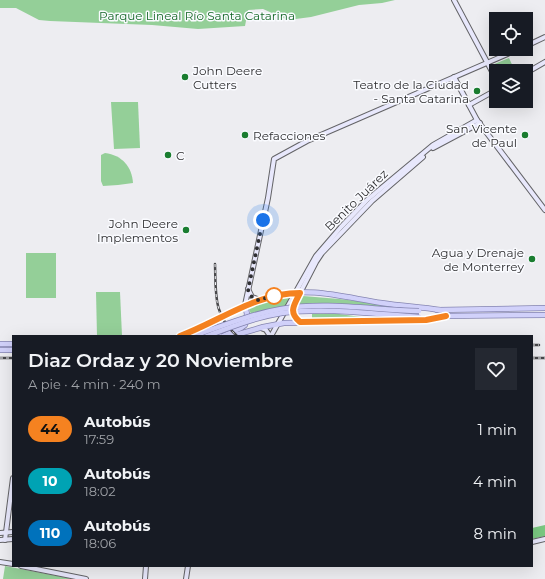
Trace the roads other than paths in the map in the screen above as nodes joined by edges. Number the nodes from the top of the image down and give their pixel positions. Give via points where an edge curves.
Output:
1 (454, 0) edge
2 (545, 37) edge
3 (533, 43) edge
4 (504, 56) edge
5 (545, 62) edge
6 (488, 63) junction
7 (533, 69) edge
8 (454, 77) junction
9 (489, 94) edge
10 (469, 105) junction
11 (479, 121) junction
12 (545, 210) edge
13 (328, 244) junction
14 (249, 287) junction
15 (298, 293) junction
16 (260, 300) junction
17 (245, 305) junction
18 (545, 308) edge
19 (440, 310) junction
20 (545, 315) edge
21 (446, 316) junction
22 (300, 322) junction
23 (317, 322) junction
24 (279, 323) junction
25 (207, 325) junction
26 (260, 328) junction
27 (182, 335) edge
28 (196, 335) edge
29 (210, 335) edge
30 (219, 335) edge
31 (225, 335) edge
32 (236, 335) edge
33 (269, 335) edge
34 (271, 335) edge
35 (271, 335) edge
36 (0, 344) edge
37 (12, 344) edge
38 (0, 350) edge
39 (12, 350) edge
40 (12, 486) edge
41 (6, 531) junction
42 (0, 533) edge
43 (12, 535) edge
44 (12, 536) edge
45 (545, 539) edge
46 (2, 540) edge
47 (533, 542) edge
48 (0, 562) edge
49 (12, 564) edge
50 (26, 567) edge
51 (146, 567) edge
52 (188, 567) edge
53 (86, 579) edge
54 (145, 579) edge
55 (186, 579) edge

1 - 6 street
2 - 3 street
4 - 6 street
5 - 7 street
6 - 8 street
8 - 10 street
8 - 14 street via 307,141 274,159
9 - 10 street
10 - 11 street
11 - 12 street
11 - 13 street, Benito Juárez via 433,148 372,201
11 - 13 street, Benito Juárez via 433,144 367,200
13 - 15 street, Benito Juárez
14 - 16 street via 251,296
14 - 17 street
15 - 16 main road
15 - 19 main road
15 - 22 main road via 293,312 294,317
15 - 24 street, Benito Juárez
16 - 17 main road
17 - 25 main road
17 - 31 main road via 245,325
18 - 19 main road
19 - 28 main road, bridge via 294,307 250,316
20 - 21 main road
21 - 23 main road via 426,320
21 - 29 main road, bridge via 302,311 264,316
22 - 23 main road
22 - 24 main road
23 - 35 street via 282,324
24 - 26 main road
24 - 34 street, Benito Juárez
25 - 27 main road
25 - 30 main road via 218,326
26 - 32 main road
26 - 33 street via 266,330
36 - 37 main road
38 - 39 main road
40 - 41 street
41 - 42 street
41 - 43 street
41 - 46 street
44 - 46 street
45 - 47 street
48 - 49 street
50 - 53 street
51 - 54 street
52 - 55 street

